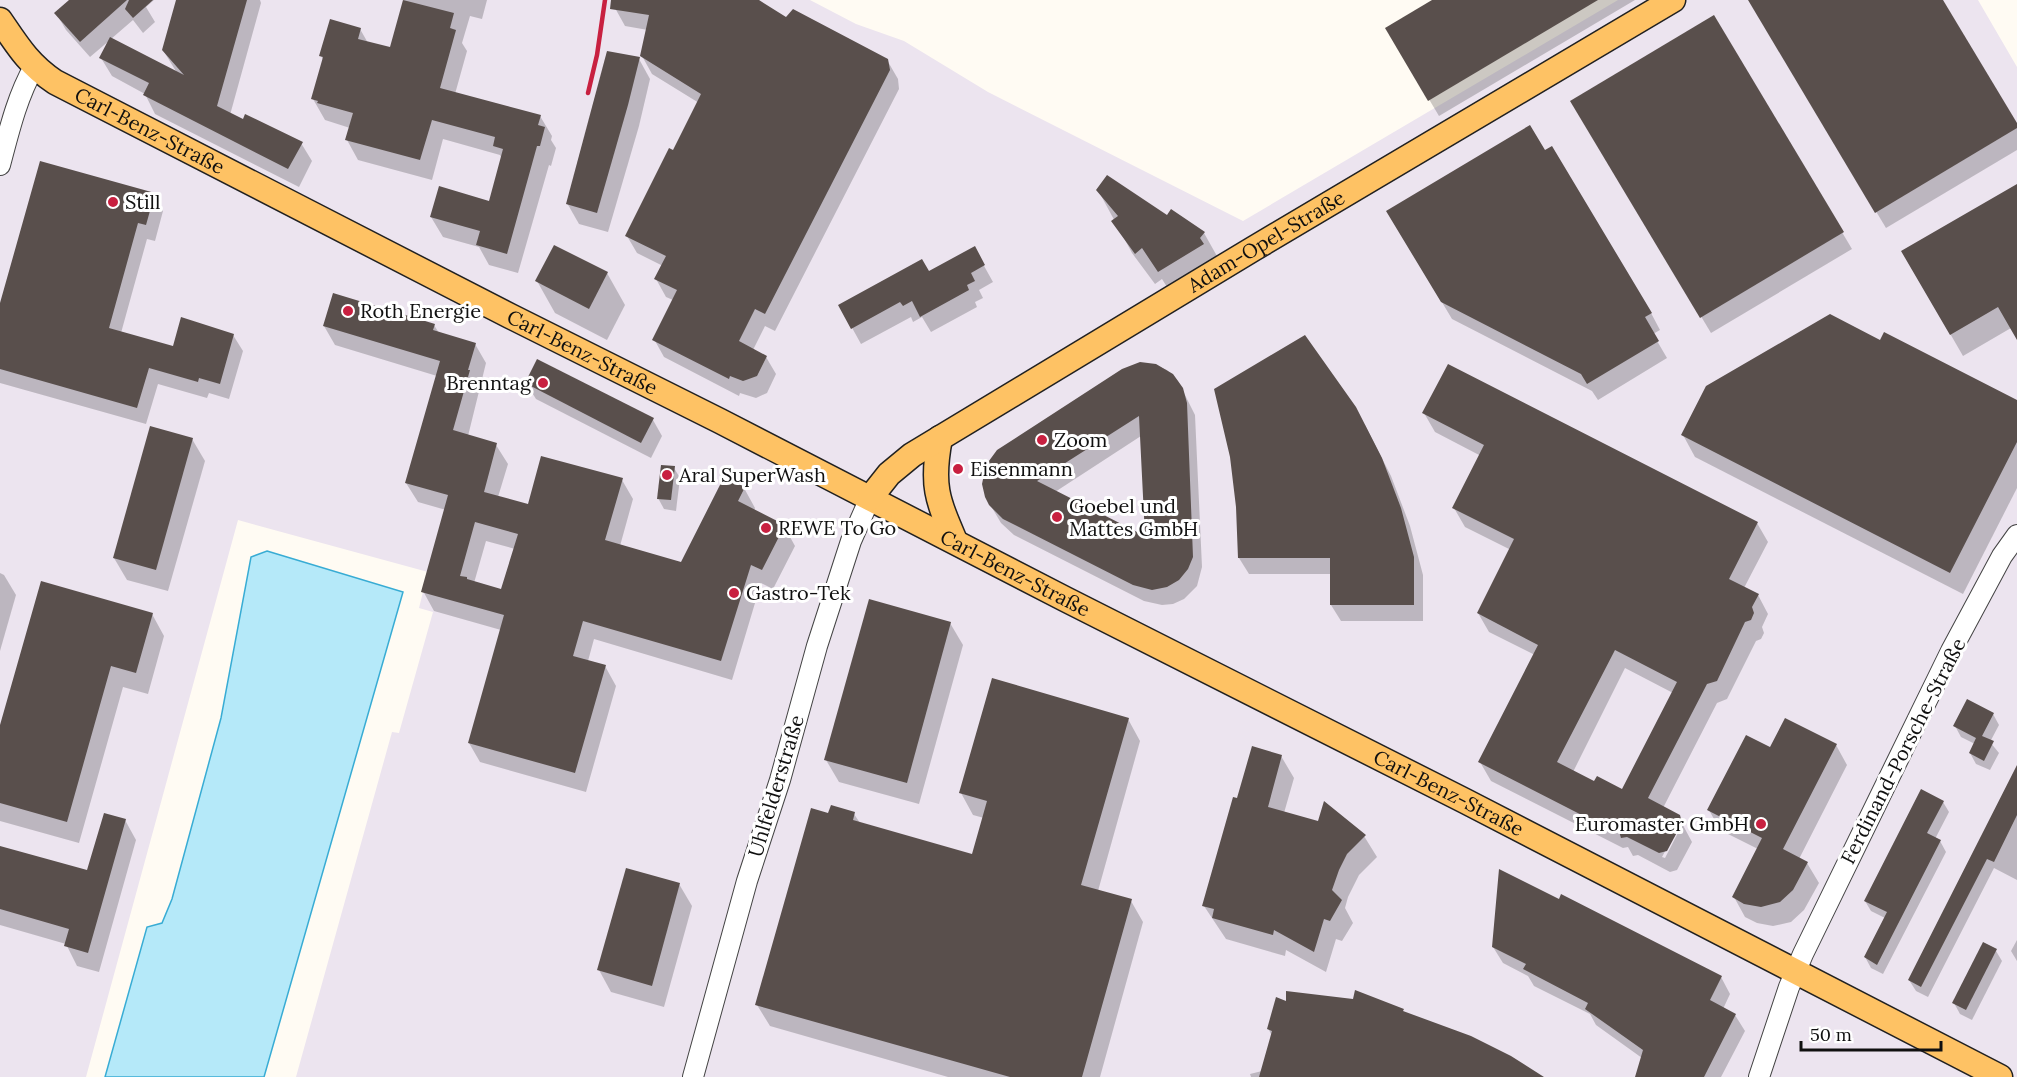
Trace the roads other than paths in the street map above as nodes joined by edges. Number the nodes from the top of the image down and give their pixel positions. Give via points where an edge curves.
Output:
1 (1673, 0) edge
2 (0, 20) edge
3 (34, 67) junction
4 (0, 165) edge
5 (940, 438) junction
6 (870, 498) junction
7 (2017, 535) edge
8 (955, 541) junction
9 (1796, 972) junction
10 (693, 1077) edge
11 (1759, 1077) edge
12 (2000, 1077) edge

1 - 5 main road, Adam-Opel-Straße
2 - 3 main road, Carl-Benz-Straße
3 - 4 street via 17,102
3 - 6 main road, Carl-Benz-Straße via 56,82
5 - 6 main road, Adam-Opel-Straße via 889,474
5 - 8 main road via 936,492
6 - 8 main road, Carl-Benz-Straße
6 - 10 street, Uhlfelderstraße via 851,541 817,646
7 - 9 street, Ferdinand-Porsche-Straße via 1951,651
8 - 9 main road, Carl-Benz-Straße
9 - 11 street, Ferdinand-Porsche-Straße
9 - 12 main road, Carl-Benz-Straße

